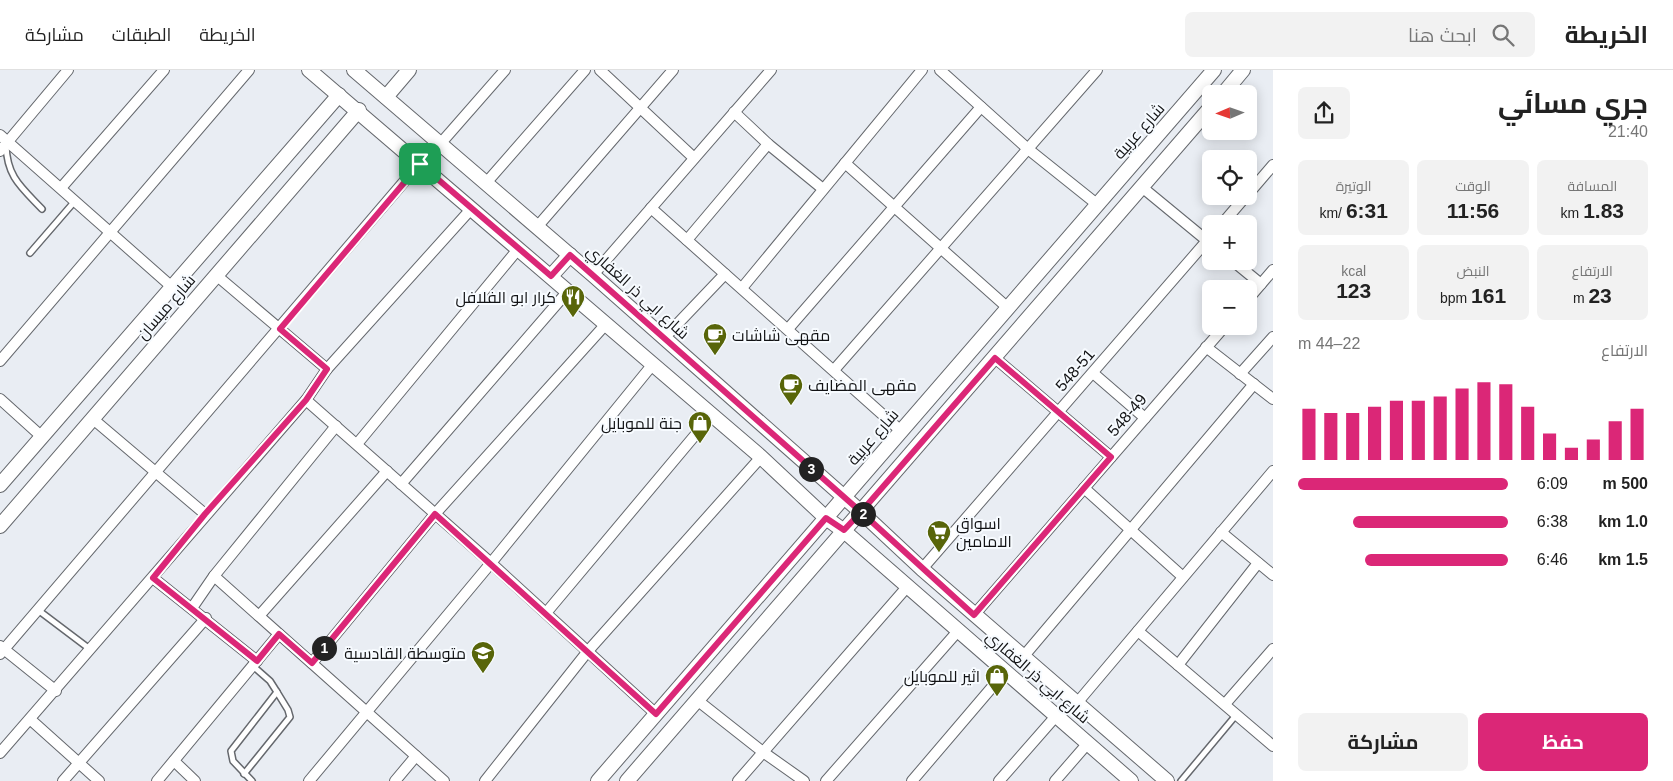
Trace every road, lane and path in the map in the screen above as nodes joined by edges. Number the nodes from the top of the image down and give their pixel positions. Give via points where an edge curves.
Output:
1 (68, 70) edge
2 (164, 70) edge
3 (249, 70) edge
4 (309, 70) edge
5 (356, 70) edge
6 (409, 70) edge
7 (505, 70) edge
8 (584, 70) edge
9 (600, 70) edge
10 (673, 70) edge
11 (771, 70) edge
12 (922, 70) edge
13 (940, 70) edge
14 (1097, 70) edge
15 (1214, 70) edge
16 (1243, 70) edge
17 (1230, 85) edge
18 (340, 95) junction
19 (386, 97) junction
20 (640, 107) junction
21 (981, 107) junction
22 (359, 110) junction
23 (734, 112) junction
24 (1202, 118) edge
25 (441, 142) junction
26 (3, 143) edge
27 (768, 144) junction
28 (1028, 149) junction
29 (694, 158) junction
30 (845, 163) junction
31 (420, 164) junction
32 (1273, 165) edge
33 (486, 183) junction
34 (1257, 183) edge
35 (61, 188) junction
36 (1143, 188) junction
37 (823, 189) junction
38 (75, 201) junction
39 (1098, 205) junction
40 (1238, 205) edge
41 (894, 206) junction
42 (472, 208) junction
43 (651, 208) junction
44 (42, 209) dead end
45 (1230, 215) edge
46 (537, 227) junction
47 (110, 231) junction
48 (1202, 234) edge
49 (687, 240) junction
50 (942, 247) junction
51 (518, 248) junction
52 (1202, 249) edge
53 (30, 253) dead end
54 (570, 255) junction
55 (1244, 270) edge
56 (1273, 270) edge
57 (216, 274) junction
58 (725, 274) junction
59 (593, 275) junction
60 (551, 276) junction
61 (1261, 284) junction
62 (172, 287) junction
63 (742, 288) junction
64 (1257, 289) edge
65 (568, 291) junction
66 (1008, 308) junction
67 (606, 324) junction
68 (280, 329) junction
69 (788, 329) junction
70 (1216, 335) edge
71 (664, 338) junction
72 (1272, 341) edge
73 (1206, 347) junction
74 (995, 358) junction
75 (0, 361) edge
76 (653, 364) junction
77 (327, 369) junction
78 (834, 370) junction
79 (1093, 372) junction
80 (1240, 374) junction
81 (1254, 384) junction
82 (0, 399) edge
83 (1273, 399) edge
84 (306, 400) junction
85 (1058, 412) junction
86 (712, 415) junction
87 (1145, 418) junction
88 (93, 419) junction
89 (336, 426) junction
90 (901, 431) junction
91 (41, 436) junction
92 (357, 444) junction
93 (761, 457) junction
94 (1111, 457) junction
95 (387, 471) junction
96 (1273, 471) edge
97 (157, 472) junction
98 (401, 484) junction
99 (0, 485) edge
100 (1084, 488) junction
101 (843, 498) junction
102 (861, 512) junction
103 (205, 514) junction
104 (435, 514) junction
105 (826, 518) junction
106 (0, 526) edge
107 (1131, 529) junction
108 (844, 530) junction
109 (1221, 532) junction
110 (491, 563) junction
111 (1258, 563) junction
112 (922, 569) junction
113 (1273, 575) edge
114 (214, 576) junction
115 (1183, 577) junction
116 (153, 578) junction
117 (907, 587) junction
118 (192, 608) junction
119 (38, 610) junction
120 (546, 613) junction
121 (974, 615) junction
122 (259, 616) junction
123 (206, 618) junction
124 (958, 631) junction
125 (1138, 631) junction
126 (279, 634) junction
127 (1273, 649) edge
128 (1, 650) edge
129 (91, 650) junction
130 (588, 651) junction
131 (1023, 656) junction
132 (255, 663) junction
133 (312, 663) junction
134 (1178, 665) junction
135 (1005, 672) junction
136 (56, 691) junction
137 (277, 692) junction
138 (697, 700) junction
139 (1077, 703) junction
140 (1225, 704) junction
141 (367, 713) junction
142 (656, 714) junction
143 (1237, 714) junction
144 (1056, 716) junction
145 (31, 720) junction
146 (1103, 726) junction
147 (1088, 743) junction
148 (1273, 746) edge
149 (763, 752) junction
150 (0, 753) edge
151 (416, 756) junction
152 (174, 761) junction
153 (79, 763) junction
154 (244, 774) junction
155 (63, 781) edge
156 (99, 781) edge
157 (157, 781) edge
158 (195, 781) edge
159 (252, 781) edge
160 (309, 781) edge
161 (395, 781) edge
162 (444, 781) edge
163 (485, 781) edge
164 (598, 781) edge
165 (626, 781) edge
166 (738, 781) edge
167 (804, 781) edge
168 (826, 781) edge
169 (912, 781) edge
170 (999, 781) edge
171 (1055, 781) edge
172 (1131, 781) edge
173 (1167, 781) edge
174 (1181, 781) edge

1 - 26 street
2 - 35 street
3 - 47 street
4 - 18 main road, شارع ابي ذر الغفاري
5 - 19 main road, شارع ابي ذر الغفاري
6 - 19 main road
7 - 25 street
8 - 33 street
9 - 20 street
10 - 20 street
11 - 23 street
12 - 30 street
13 - 21 street
14 - 28 street
15 - 39 main road, شارع عربية
16 - 17 main road
18 - 22 main road, شارع ابي ذر الغفاري
18 - 62 main road, شارع ميسان
19 - 25 main road, شارع ابي ذر الغفاري
20 - 29 street
20 - 46 street
21 - 28 street
21 - 41 street
22 - 31 main road, شارع ابي ذر الغفاري
22 - 57 main road, شارع ميسان
23 - 27 street
23 - 29 street
24 - 36 main road
25 - 33 main road, شارع ابي ذر الغفاري
26 - 35 street
26 - 44 lane via 11,174
27 - 37 street
27 - 49 street
28 - 39 street
28 - 50 street
29 - 43 street
30 - 37 street
30 - 41 street
31 - 42 main road, شارع ابي ذر الغفاري
31 - 68 street
32 - 34 street
33 - 46 main road, شارع ابي ذر الغفاري
35 - 38 street
36 - 48 street
36 - 74 main road
37 - 63 street
38 - 47 street
38 - 53 lane
39 - 66 main road, شارع عربية
40 - 45 street
41 - 50 street
41 - 69 street
42 - 51 main road, شارع ابي ذر الغفاري
42 - 77 street
43 - 49 street
43 - 59 street
46 - 54 main road, شارع ابي ذر الغفاري
47 - 62 street
47 - 75 street
49 - 58 street
50 - 66 street
50 - 78 street
51 - 60 main road, شارع ابي ذر الغفاري
51 - 92 street
52 - 79 street, 548-51
54 - 59 main road, شارع ابي ذر الغفاري
54 - 60 main road
55 - 61 street
56 - 61 street
57 - 68 street
57 - 88 main road, شارع ميسان
58 - 63 street
58 - 71 street
59 - 71 main road, شارع ابي ذر الغفاري
60 - 65 main road, شارع ابي ذر الغفاري
61 - 64 street
62 - 91 main road, شارع ميسان
63 - 69 street
65 - 67 main road, شارع ابي ذر الغفاري
65 - 98 street
66 - 90 main road, شارع عربية
67 - 76 main road, شارع ابي ذر الغفاري
67 - 104 street
68 - 77 street
68 - 97 street
69 - 78 street
70 - 73 street, 548-49
71 - 101 main road, شارع ابي ذر الغفاري
72 - 80 street
73 - 80 street
73 - 87 street, 548-49
74 - 85 street
74 - 102 main road
76 - 86 main road, شارع ابي ذر الغفاري
76 - 110 street
77 - 84 street
78 - 90 street
79 - 85 street, 548-51
79 - 87 street
80 - 81 street
81 - 83 street
81 - 107 street
82 - 91 street
84 - 89 street
84 - 103 street
85 - 94 street
85 - 112 street, 548-51
86 - 93 main road, شارع ابي ذر الغفاري
86 - 120 street
87 - 94 street, 548-49
88 - 97 street
88 - 106 main road, شارع ميسان
89 - 92 street
89 - 114 street
90 - 101 main road, شارع عربية
91 - 99 main road, شارع ميسان
92 - 95 street
93 - 105 main road, شارع ابي ذر الغفاري
93 - 130 street
94 - 100 street, 548-49
95 - 98 street
95 - 122 street
96 - 109 street
97 - 103 street
97 - 119 street
98 - 104 street
100 - 107 street
100 - 121 street, 548-49
101 - 102 main road, شارع ابي ذر الغفاري
101 - 105 main road, شارع عربية
102 - 108 main road
102 - 112 main road, شارع ابي ذر الغفاري
103 - 116 street
104 - 110 street
104 - 133 street
105 - 108 main road, شارع ابي ذر الغفاري
105 - 142 main road, شارع عربية
107 - 115 street
107 - 131 street
108 - 117 main road, شارع ابي ذر الغفاري
108 - 138 main road
109 - 111 street
109 - 115 street
110 - 120 street
110 - 141 street
111 - 113 street
111 - 134 street
112 - 121 main road, شارع ابي ذر الغفاري
114 - 118 street
114 - 122 street
115 - 125 street
116 - 118 street
116 - 129 street
117 - 124 main road, شارع ابي ذر الغفاري
117 - 149 street
118 - 123 street
119 - 128 street
119 - 129 lane
120 - 130 street
121 - 131 main road, شارع ابي ذر الغفاري
122 - 126 street
123 - 132 street
123 - 153 street
124 - 135 main road, شارع ابي ذر الغفاري
124 - 168 street
125 - 134 street
125 - 139 street
126 - 132 street
126 - 133 street
127 - 140 street
128 - 136 street
129 - 136 street
130 - 142 street
130 - 163 street
131 - 139 main road, شارع ابي ذر الغفاري
132 - 137 lane
132 - 152 street
133 - 141 street
134 - 140 street
135 - 144 main road, شارع ابي ذر الغفاري
135 - 169 street
136 - 145 street
137 - 154 lane via 290,717
137 - 154 lane via 231,751
138 - 149 street
138 - 165 main road
139 - 146 main road, شارع ابي ذر الغفاري
140 - 143 street
141 - 151 street
141 - 160 street
142 - 164 main road, شارع عربية
143 - 148 street
143 - 174 lane
144 - 147 main road, شارع ابي ذر الغفاري
144 - 170 street
145 - 150 street
145 - 153 street
146 - 147 main road
146 - 173 main road, شارع ابي ذر الغفاري
147 - 171 street
147 - 172 main road, شارع ابي ذر الغفاري
149 - 166 street
149 - 167 street
151 - 161 street
151 - 162 street
152 - 157 street
152 - 158 street
153 - 155 street
153 - 156 street
154 - 159 lane

